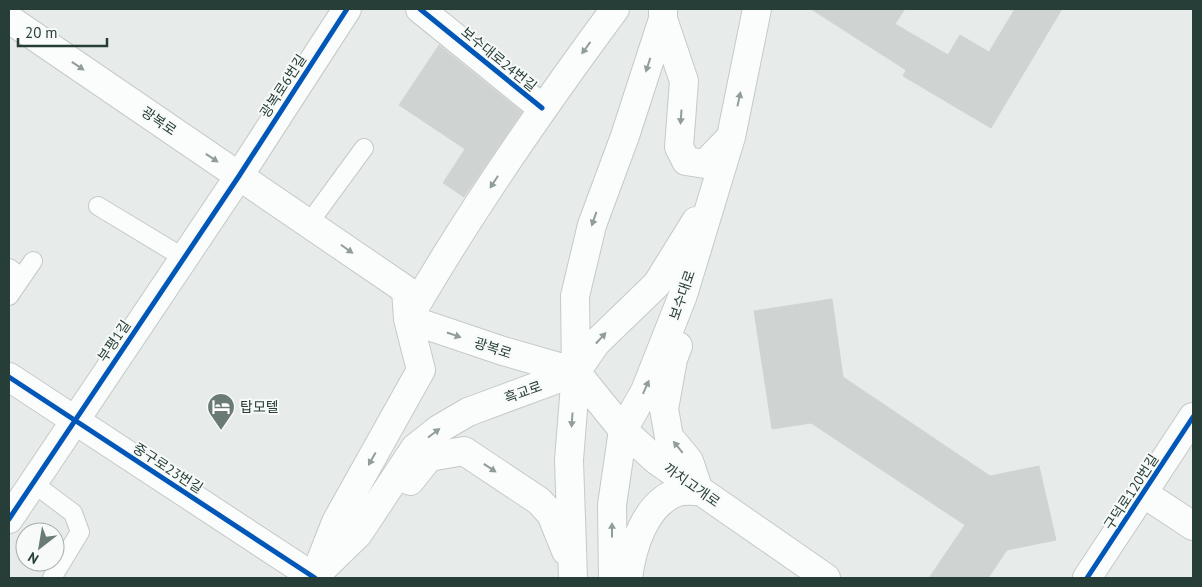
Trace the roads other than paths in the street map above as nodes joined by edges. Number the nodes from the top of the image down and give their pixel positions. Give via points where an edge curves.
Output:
1 (347, 9) edge
2 (420, 9) edge
3 (615, 9) edge
4 (757, 9) edge
5 (663, 14) edge
6 (12, 18) edge
7 (542, 108) junction
8 (731, 138) junction
9 (364, 148) dead end
10 (239, 176) junction
11 (716, 190) junction
12 (98, 206) dead end
13 (309, 223) junction
14 (184, 258) junction
15 (33, 261) dead end
16 (15, 273) edge
17 (9, 296) edge
18 (408, 319) junction
19 (576, 372) junction
20 (9, 377) edge
21 (1193, 417) edge
22 (75, 420) junction
23 (623, 430) junction
24 (32, 483) junction
25 (699, 490) junction
26 (1143, 493) junction
27 (9, 519) edge
28 (1193, 526) edge
29 (358, 534) junction
30 (573, 571) edge
31 (52, 578) edge
32 (314, 578) edge
33 (613, 578) edge
34 (628, 578) edge
35 (826, 578) edge
36 (1087, 578) edge

1 - 10 main road, 광복로6번길
2 - 7 main road, 보수대로24번길
3 -> 7 main road
8 -> 4 main road, 보수대로
5 -> 8 main road via 684,81 679,147 686,161 705,164
5 -> 19 main road via 625,136 592,225 575,296
6 -> 10 main road, 광복로
7 -> 18 main road via 438,267
8 - 11 main road, 보수대로
9 - 13 lane
10 - 13 main road, 광복로
10 - 14 main road, 부평1길
19 -> 11 main road via 596,343 657,284
23 -> 11 main road, 보수대로 via 645,391 683,295
25 -> 11 main road via 689,461 669,437 664,409 673,359 696,301 712,241
12 - 14 lane
13 -> 18 main road, 광복로 via 406,290
14 - 22 main road, 부평1길
15 - 16 lane
16 - 17 lane
18 -> 19 main road, 광복로 via 503,352
18 -> 32 main road via 421,370 336,522
19 - 23 main road, 까치고개로
29 -> 19 main road, 흑교로 via 415,448 439,429 468,412
19 -> 30 main road via 569,460
20 - 22 main road, 중구로23번길
21 - 26 main road, 구덕로120번길
22 - 24 main road, 부평1길
22 - 32 main road, 중구로23번길
23 - 25 main road, 까치고개로 via 656,460
33 -> 23 main road, 보수대로 via 612,504
24 - 27 main road, 부평1길
24 - 31 lane via 73,513 80,532
25 - 34 main road via 676,492 654,509 640,532
25 - 35 main road, 까치고개로
26 - 28 main road
26 - 36 main road, 구덕로120번길
29 -> 30 main road via 410,482 429,457 464,451 539,501 551,514
29 - 32 main road, 흑교로

